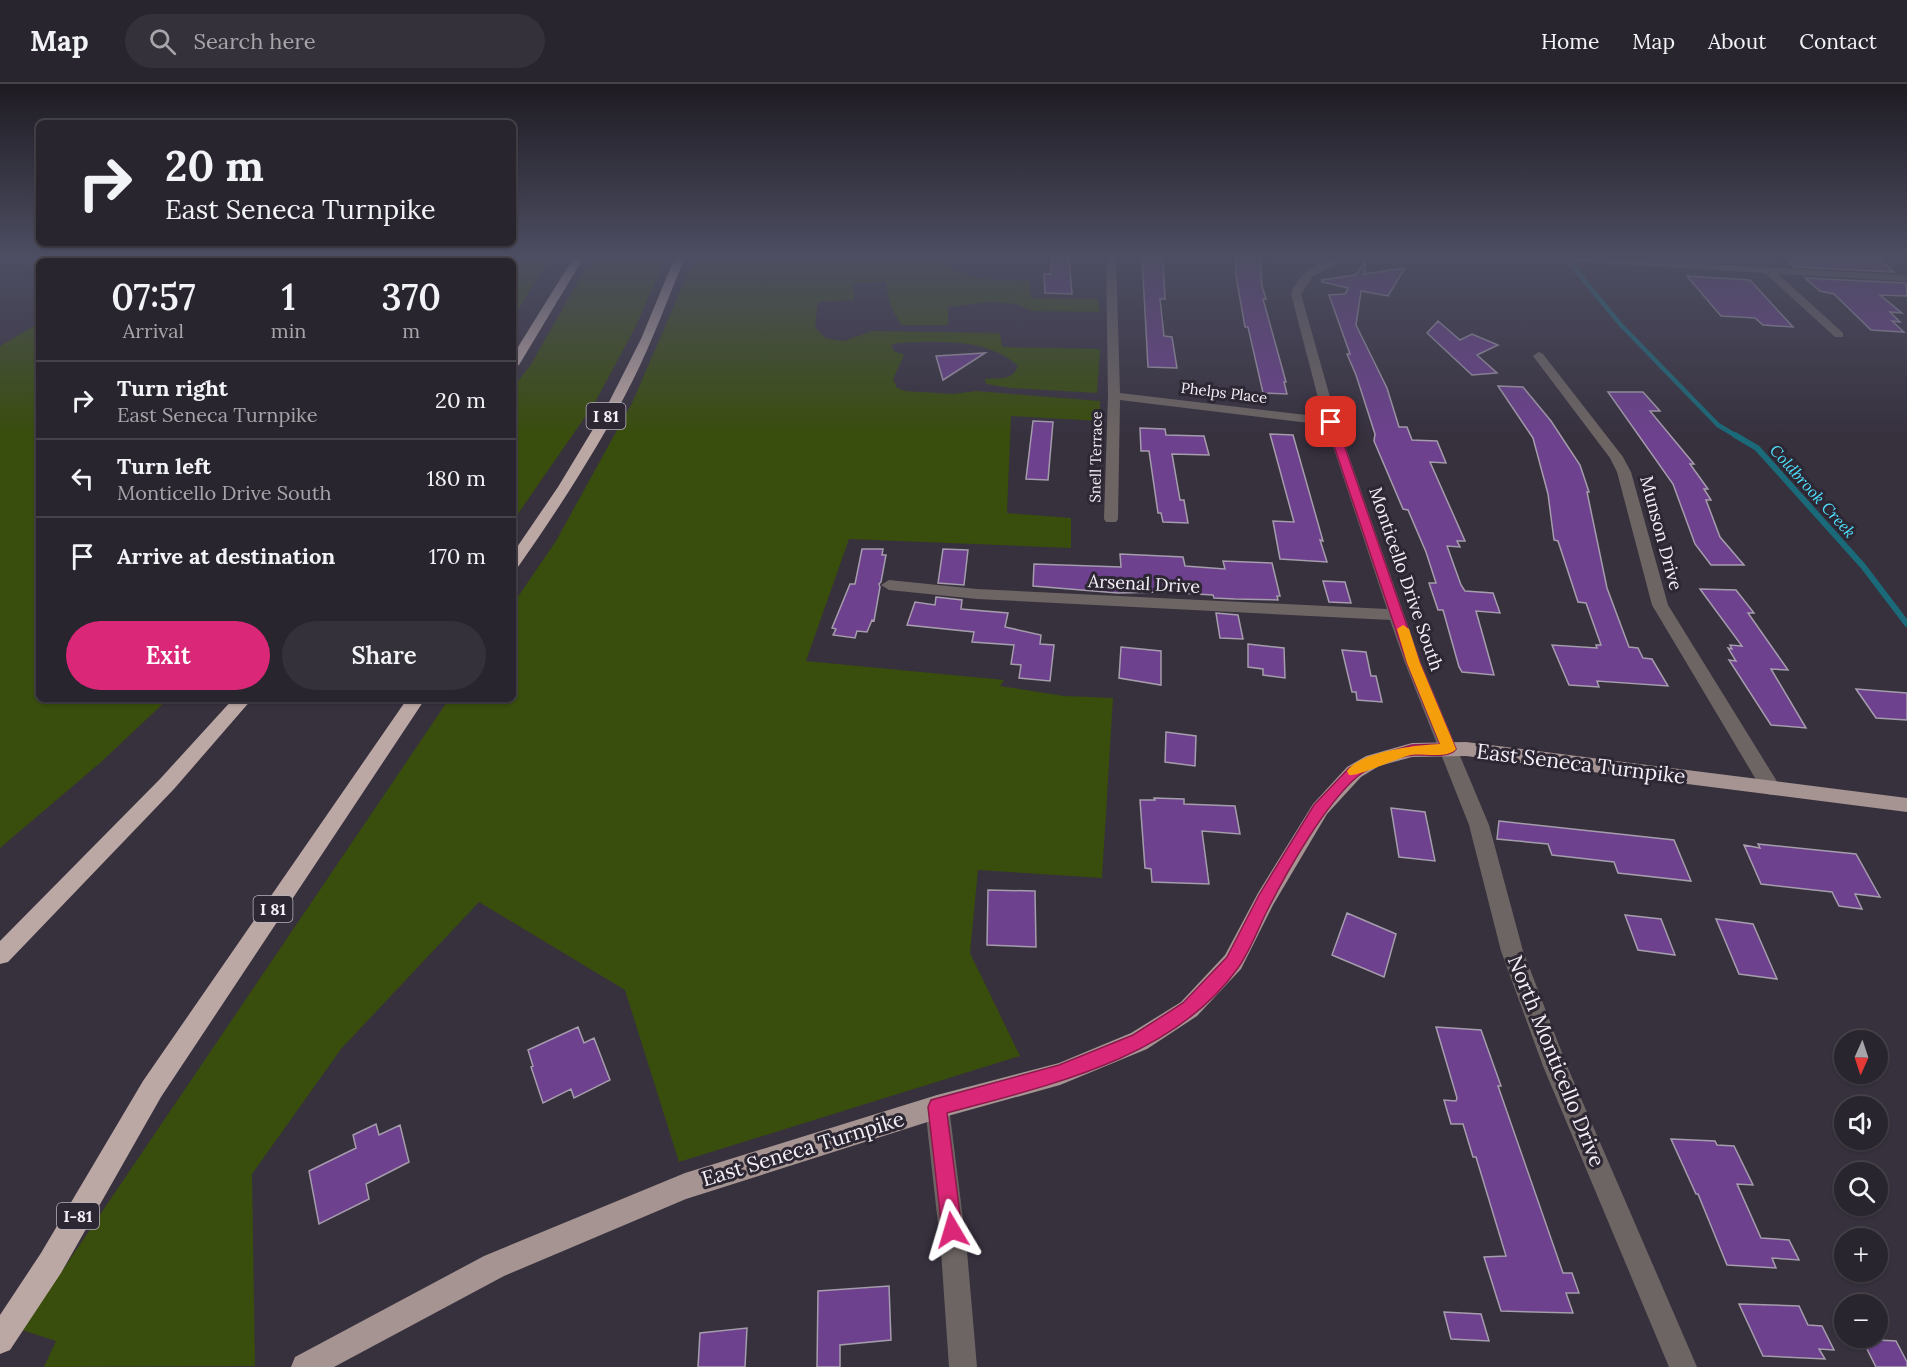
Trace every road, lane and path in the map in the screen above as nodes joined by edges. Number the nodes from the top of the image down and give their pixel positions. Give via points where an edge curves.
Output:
1 (542, 317) edge
2 (655, 317) edge
3 (1112, 317) edge
4 (1302, 317) edge
5 (1819, 317) edge
6 (1839, 335) dead end
7 (1539, 356) dead end
8 (516, 360) edge
9 (1114, 396) junction
10 (1331, 422) junction
11 (1111, 519) dead end
12 (516, 560) edge
13 (889, 585) dead end
14 (1398, 615) junction
15 (240, 702) edge
16 (414, 702) edge
17 (1449, 749) junction
18 (1771, 788) junction
19 (1907, 805) edge
20 (0, 955) edge
21 (152, 1089) joint
22 (937, 1107) junction
23 (0, 1340) edge
24 (305, 1367) edge
25 (963, 1367) edge
26 (1683, 1367) edge

1 - 8 highway
2 - 12 highway, I 81 via 616,400
3 - 9 street, Snell Terrace
4 - 10 street, Monticello Drive South
5 - 6 street
7 - 18 street, Munson Drive via 1624,471 1660,605
9 - 10 street, Phelps Place
9 - 11 street, Snell Terrace
10 - 14 street, Monticello Drive South
13 - 14 street, Arsenal Drive via 977,594
14 - 17 street, Monticello Drive South via 1413,663
15 - 20 highway
16 - 21 highway, I 81
17 - 18 main road, East Seneca Turnpike
17 - 22 main road, East Seneca Turnpike via 1412,750 1372,761 1354,772 1320,809 1265,899 1233,962 1189,1009 1139,1041 1060,1074
17 - 26 street, North Monticello Drive via 1479,825 1512,951 1555,1066
18 - 19 main road, East Seneca Turnpike
21 - 23 highway, I-81 via 51,1263
22 - 24 main road, East Seneca Turnpike via 685,1186 494,1266
22 - 25 street

